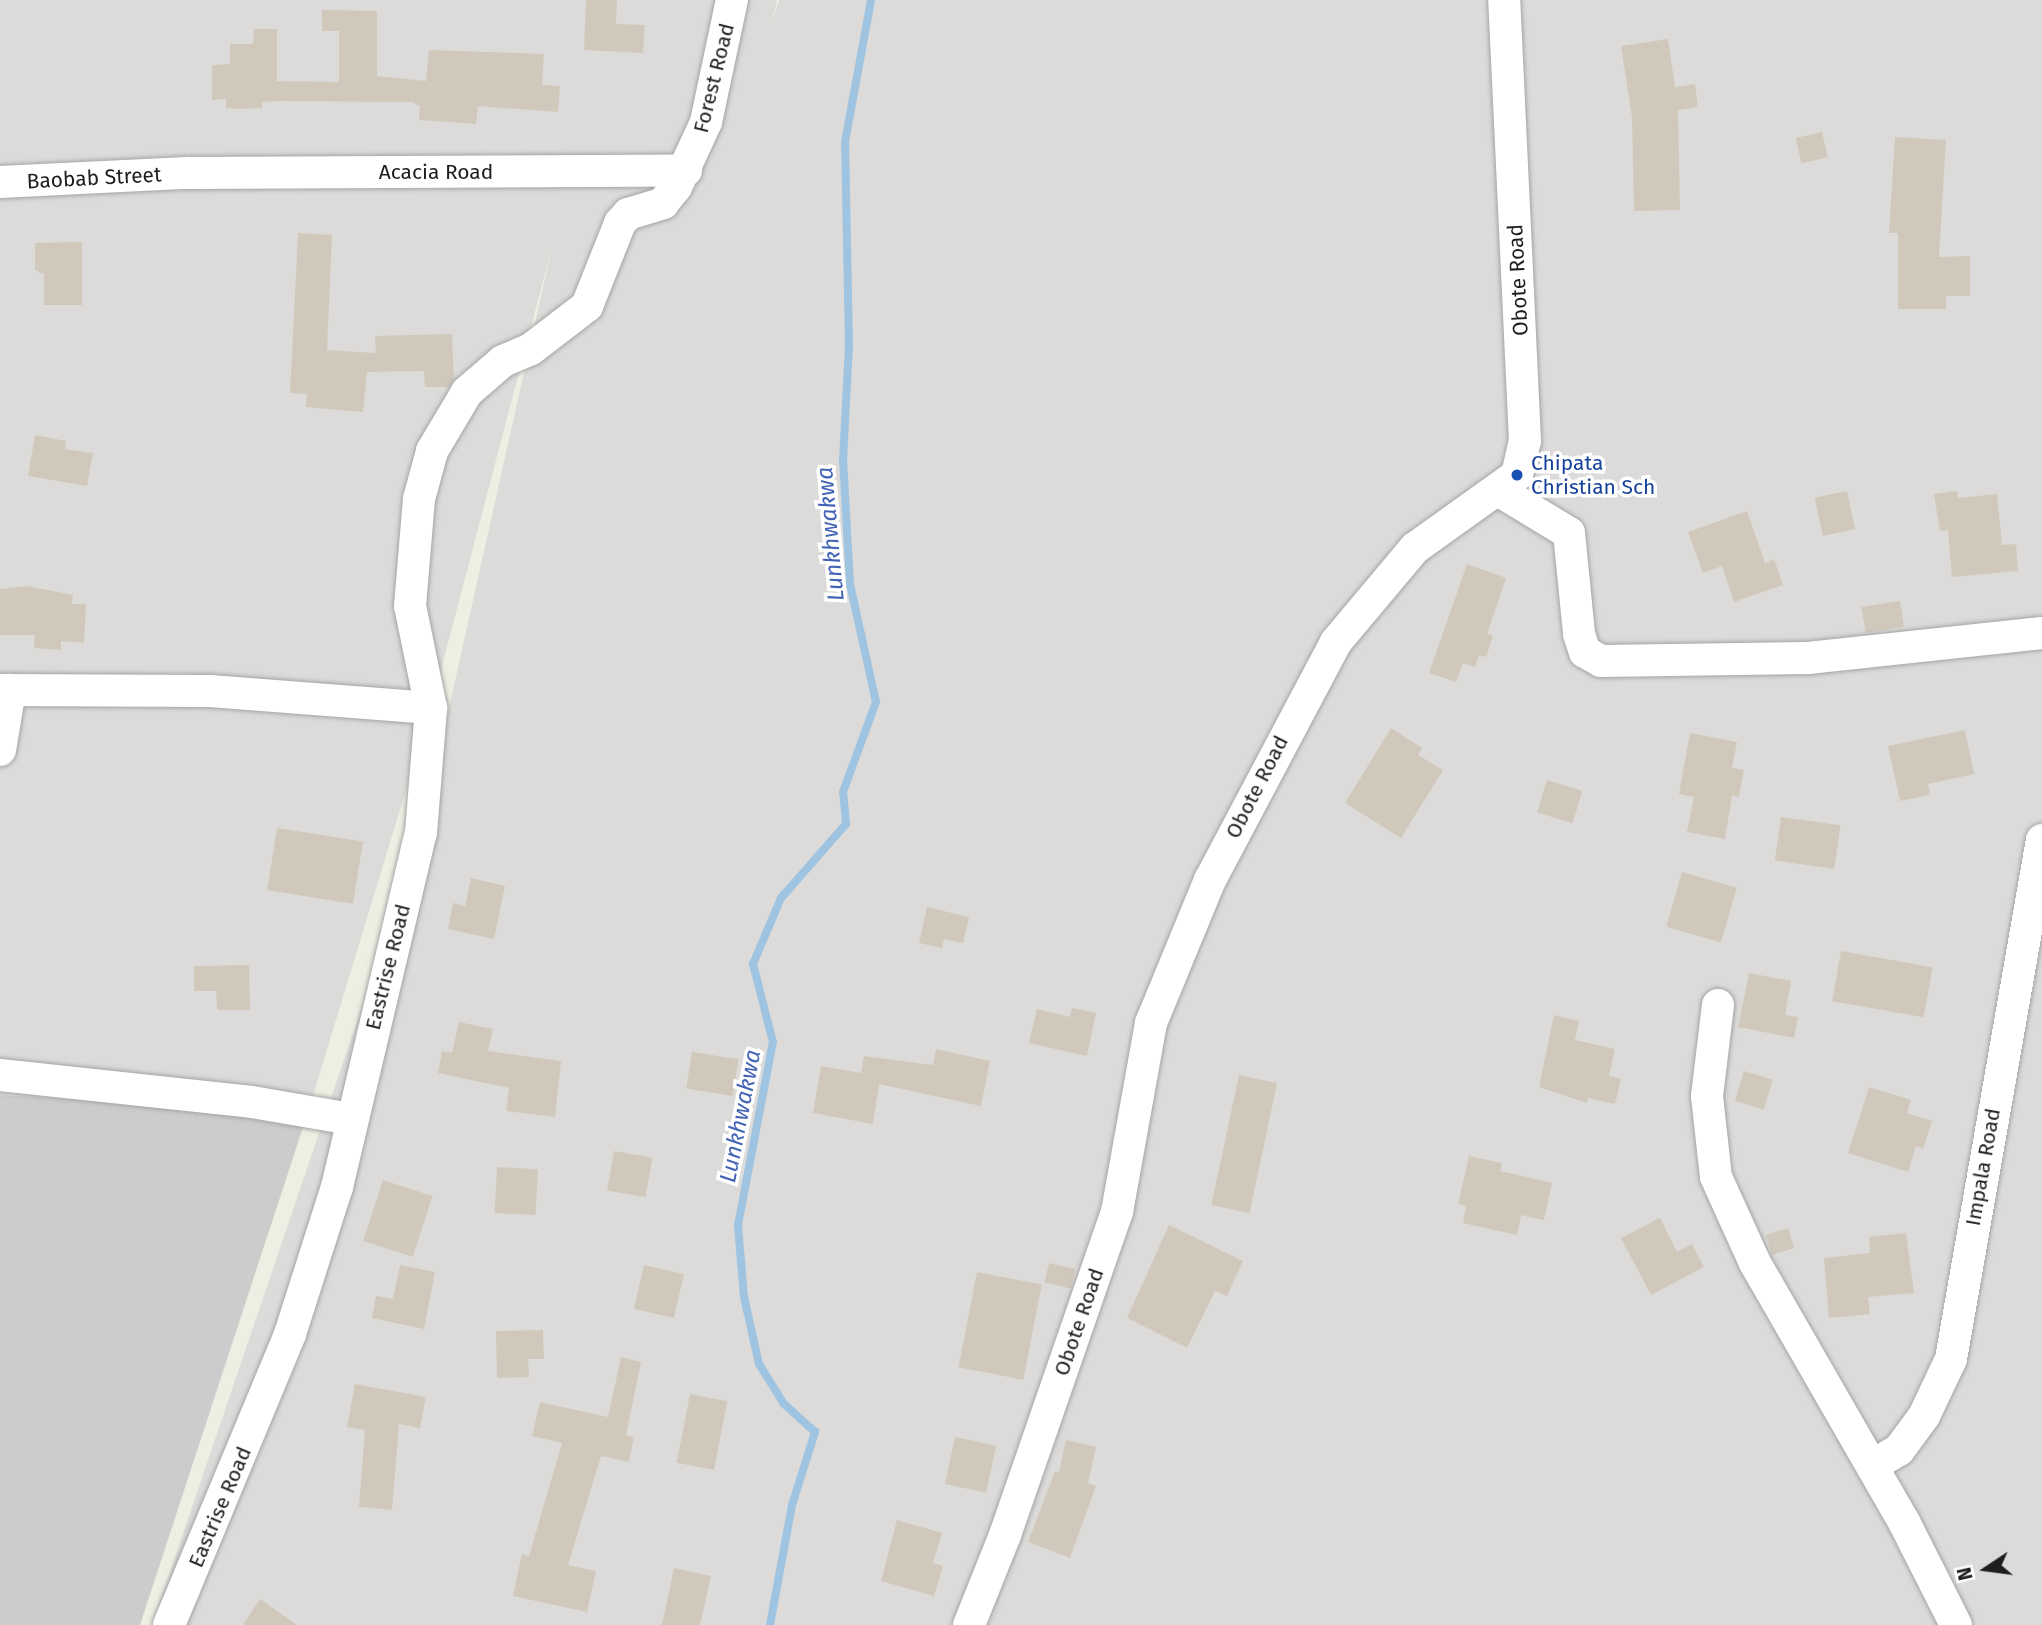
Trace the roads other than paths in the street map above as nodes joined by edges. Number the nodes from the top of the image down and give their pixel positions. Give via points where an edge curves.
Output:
1 (732, 0) edge
2 (1504, 0) edge
3 (685, 170) junction
4 (187, 173) joint
5 (0, 182) edge
6 (1498, 490) junction
7 (2042, 633) edge
8 (5, 690) edge
9 (430, 708) junction
10 (0, 750) edge
11 (2042, 840) edge
12 (1718, 1005) dead end
13 (0, 1075) edge
14 (350, 1119) junction
15 (1872, 1466) junction
16 (169, 1625) edge
17 (969, 1625) edge
18 (1956, 1625) edge

1 - 3 street, Forest Road via 706,122
2 - 6 street, Obote Road via 1525,441 1517,475
3 - 4 street, Acacia Road
3 - 9 street, Forest Road via 663,202 628,214 620,223 587,306 531,349 503,361 467,392 432,451 419,499 410,606
4 - 5 street, Baobab Street
6 - 7 street via 1569,533 1579,634 1585,652 1601,661 1808,658
6 - 17 street, Obote Road via 1415,548 1336,642 1210,880 1151,1023 1117,1212 1005,1535
8 - 9 street via 210,691
8 - 10 street
9 - 14 street, Eastrise Road via 421,833
11 - 15 street, Impala Road via 1951,1359 1918,1424 1899,1450
12 - 15 street via 1707,1096 1716,1177 1755,1263
13 - 14 street via 252,1102
14 - 16 street, Eastrise Road via 337,1187 290,1334
15 - 18 street

